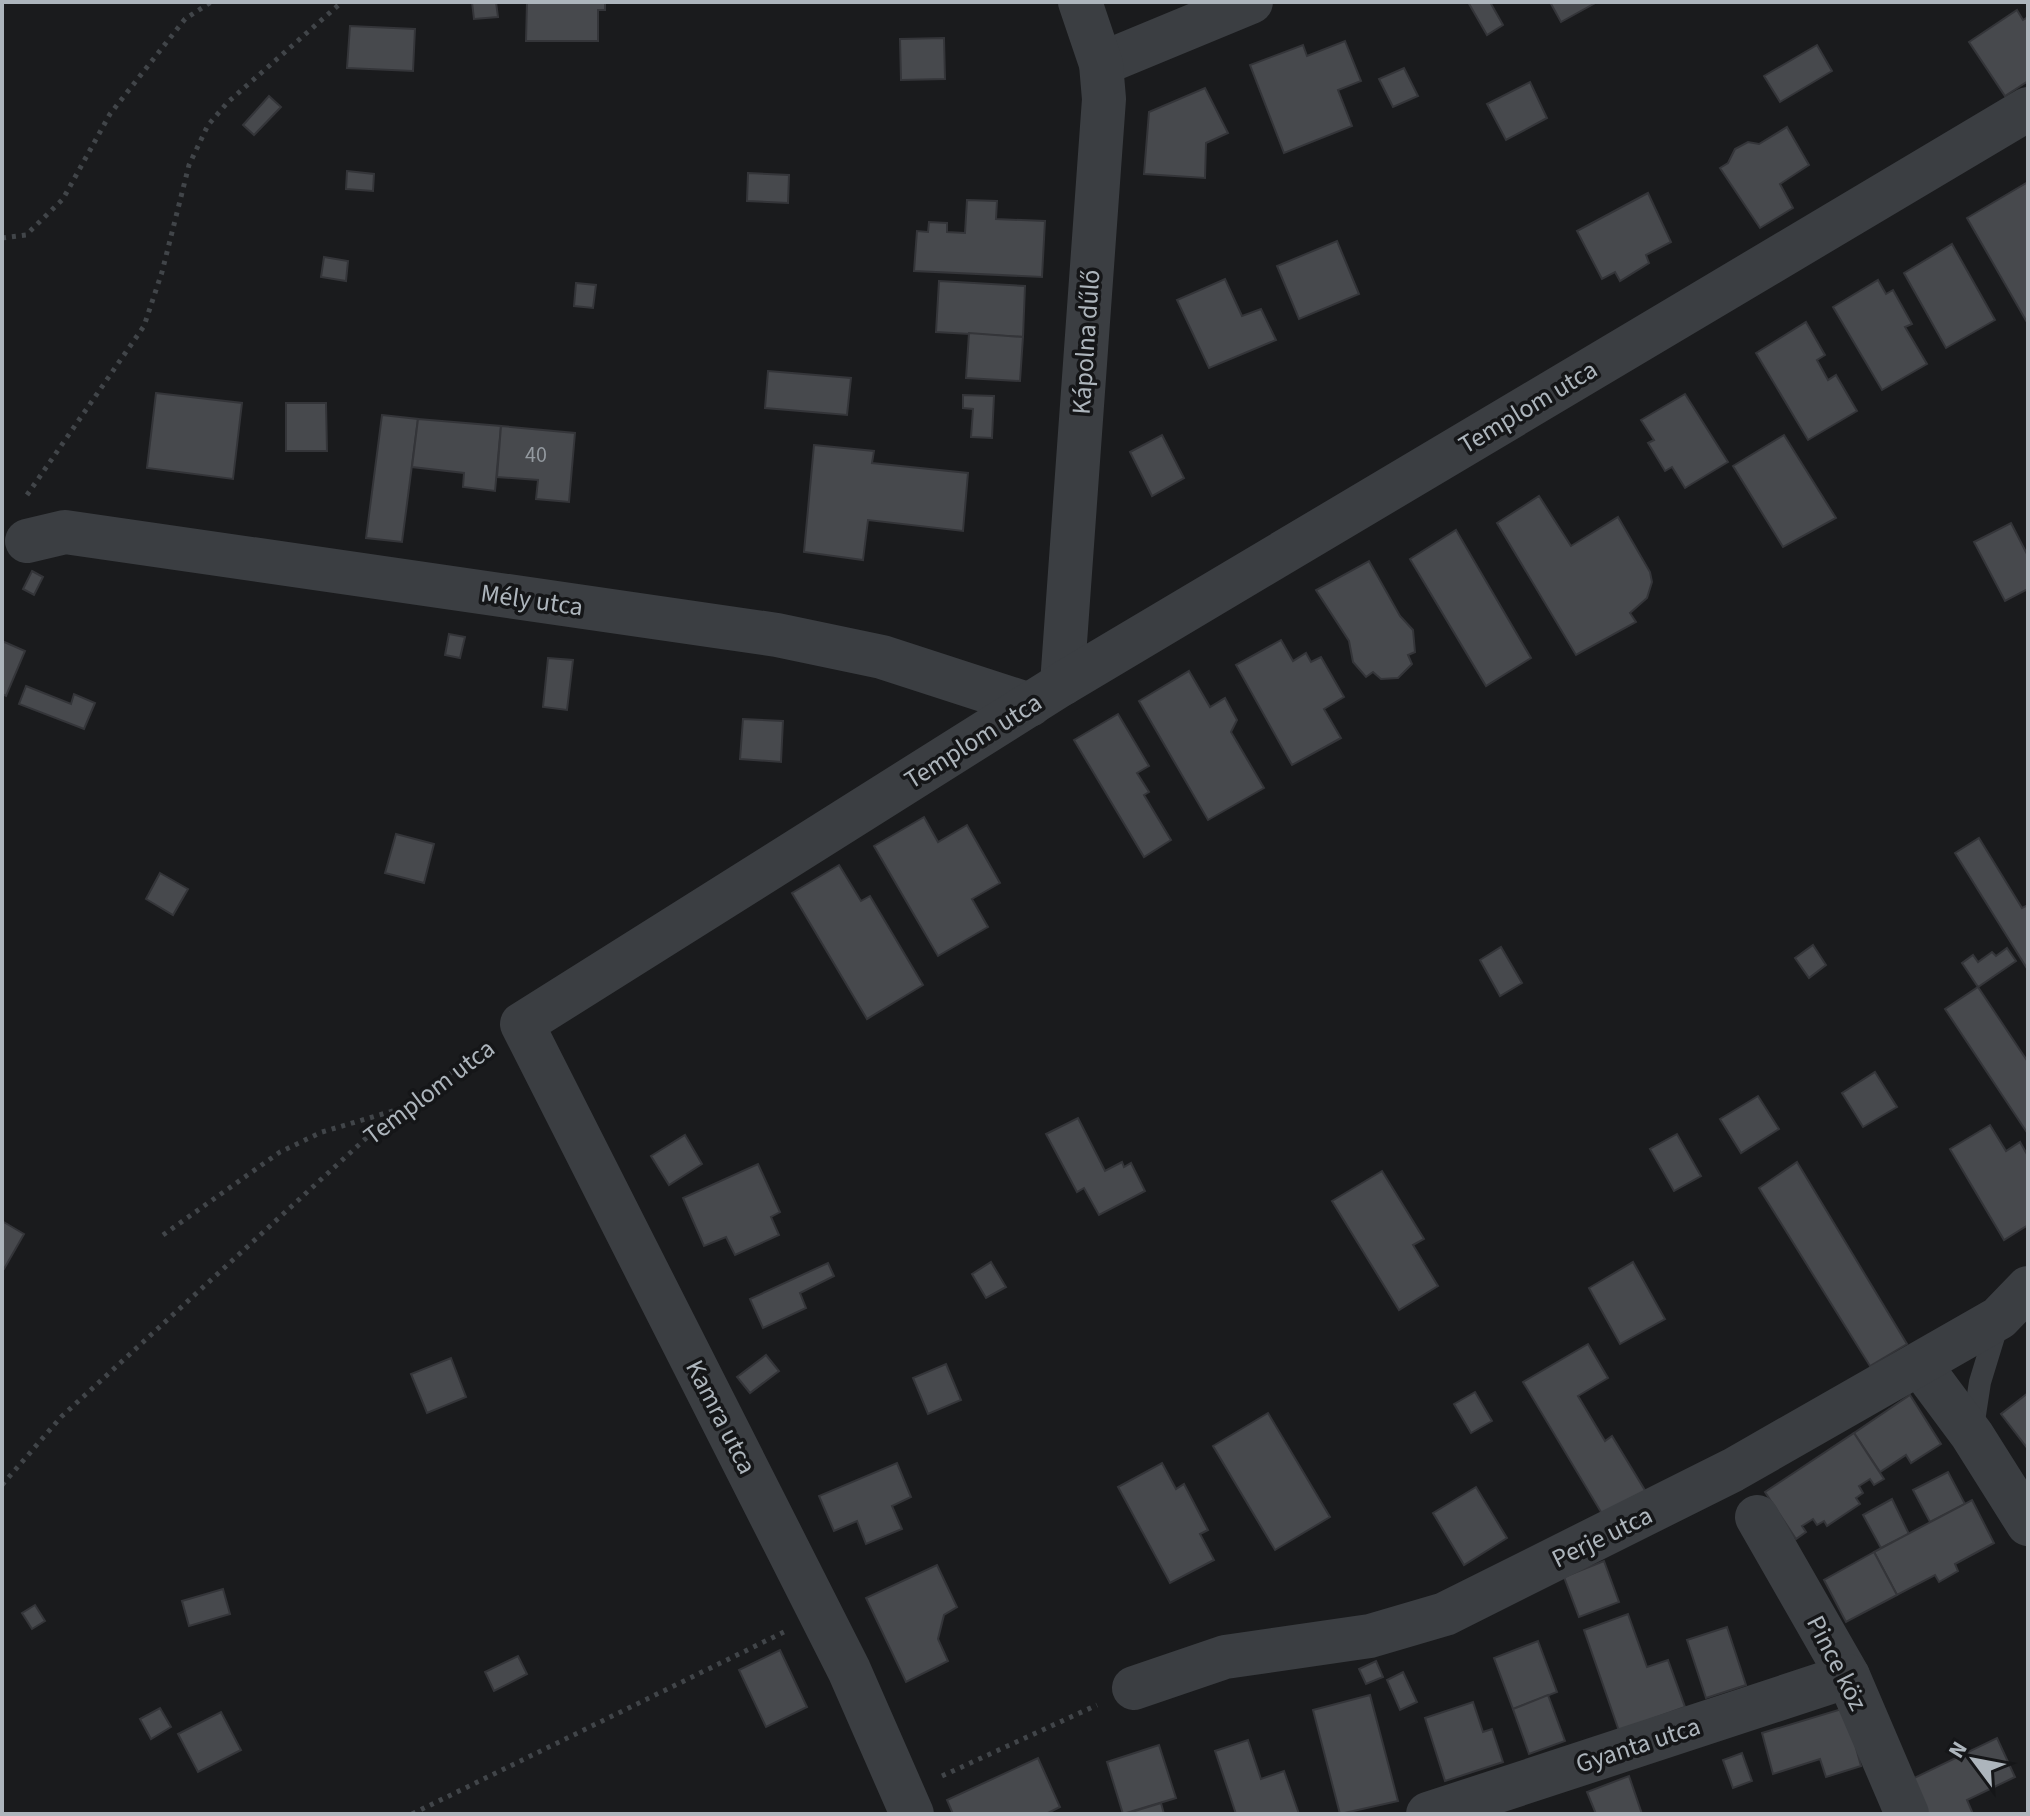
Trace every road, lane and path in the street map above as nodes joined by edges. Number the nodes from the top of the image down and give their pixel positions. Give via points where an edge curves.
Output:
1 (211, 2) edge
2 (342, 2) edge
3 (1080, 2) edge
4 (1251, 2) edge
5 (1101, 64) junction
6 (2028, 109) edge
7 (2, 238) edge
8 (27, 541) joint
9 (1046, 695) junction
10 (522, 1024) junction
11 (397, 1110) junction
12 (163, 1235) dead end
13 (2014, 1303) edge
14 (1920, 1365) junction
15 (1972, 1435) junction
16 (2, 1485) edge
17 (1757, 1517) dead end
18 (2028, 1524) edge
19 (821, 1614) junction
20 (1848, 1676) junction
21 (1134, 1688) joint
22 (967, 1765) dead end
23 (412, 1814) edge
24 (912, 1814) edge
25 (1428, 1814) edge
26 (1907, 1814) edge

1 - 7 path via 185,19 110,114 63,199 26,235
2 - 8 path via 208,125 189,165 144,326 36,478 24,502
3 - 5 street, Kápolna dűlő
4 - 5 street
5 - 9 street, Kápolna dűlő via 1104,99
6 - 9 street, Templom utca
8 - 9 street, Mély utca via 65,532 777,635
9 - 10 street, Templom utca
10 - 11 path, Templom utca
10 - 19 street, Kamra utca
11 - 12 path via 322,1132 280,1152
11 - 16 path, Templom utca via 61,1417
13 - 14 street, Perje utca
13 - 15 lane via 1980,1382
14 - 15 street
14 - 21 street, Perje utca via 1721,1477 1445,1614 1370,1636 1225,1657
15 - 18 street
17 - 20 street, Pince köz
19 - 23 path
19 - 24 street, Kamra utca
20 - 25 street, Gyanta utca
20 - 26 street, Pince köz
21 - 22 path

